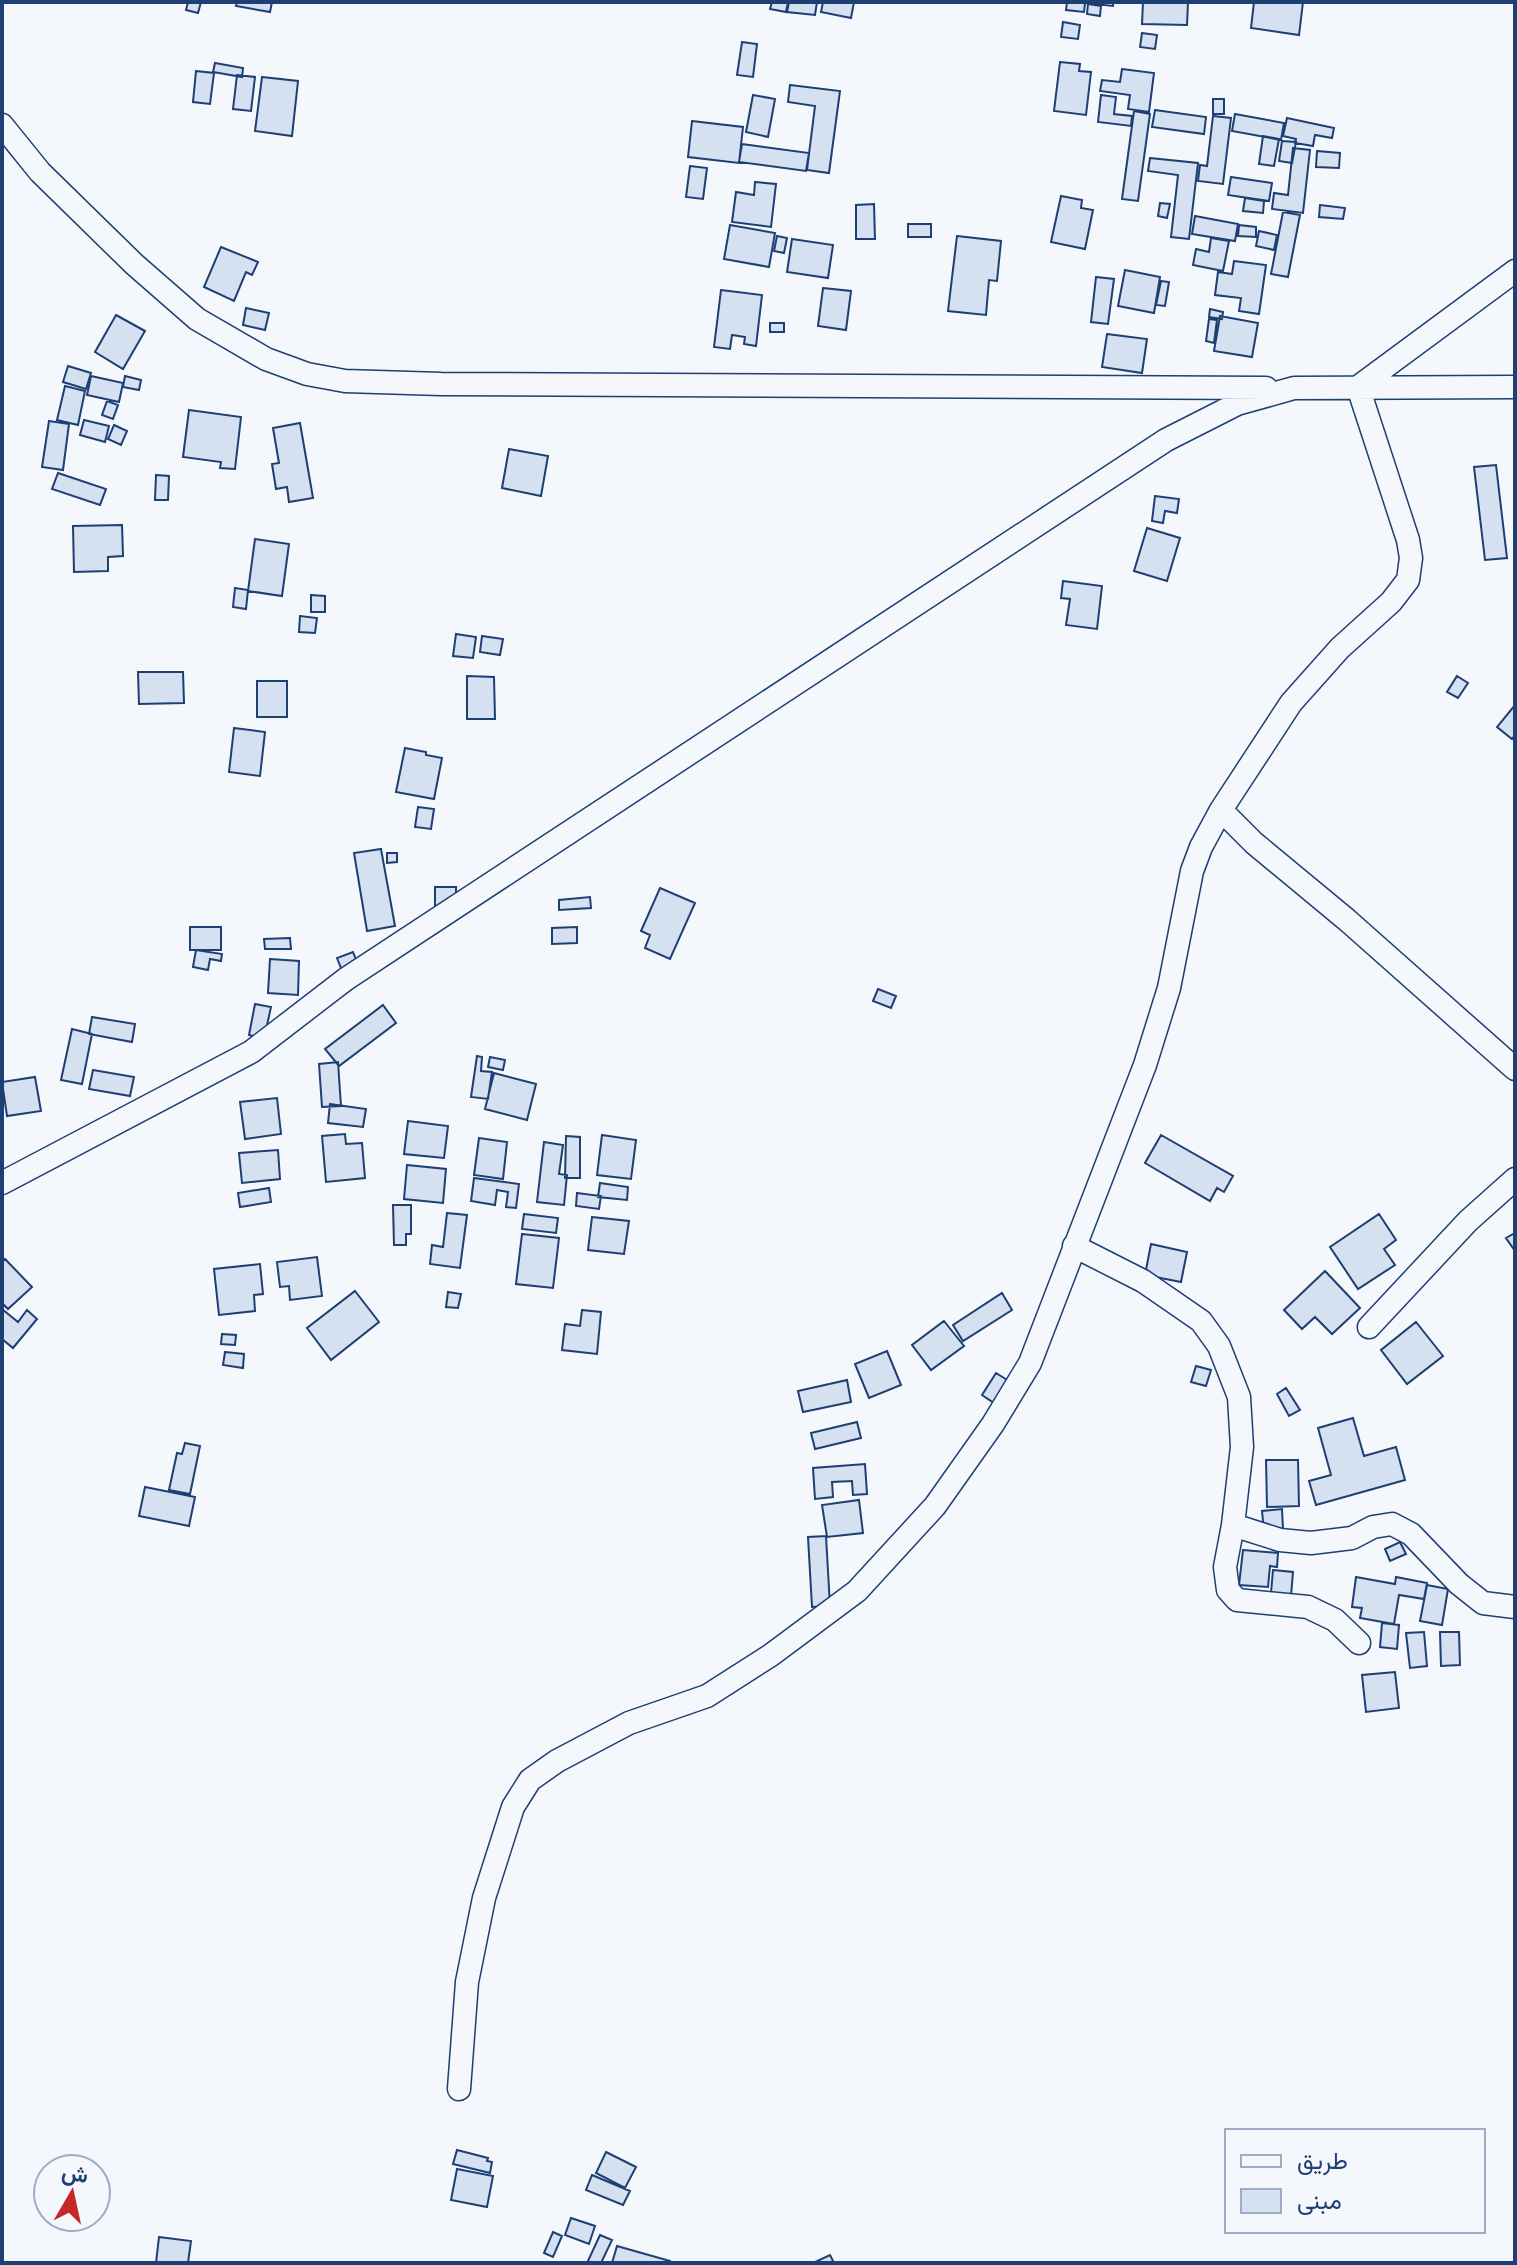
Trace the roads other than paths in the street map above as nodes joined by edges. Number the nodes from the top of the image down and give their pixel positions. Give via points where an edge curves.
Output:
1 (2, 125) edge
2 (1515, 271) edge
3 (1358, 387) junction
4 (1515, 387) edge
5 (1294, 388) junction
6 (1221, 810) junction
7 (1515, 1069) edge
8 (1515, 1179) edge
9 (2, 1183) edge
10 (1074, 1246) junction
11 (1369, 1327) dead end
12 (1233, 1525) junction
13 (1515, 1607) edge
14 (1359, 1643) dead end
15 (459, 2089) dead end

1 - 5 street via 40,172 197,319 266,359 307,374 345,381 441,384
2 - 3 street
3 - 4 street
3 - 5 street
3 - 6 street via 1408,540 1408,580 1291,703
5 - 9 street via 1237,404 1166,440 360,970 251,1052
6 - 7 street
6 - 10 street via 1192,871 1169,988 1145,1065
8 - 11 street
10 - 12 street via 1201,1321 1219,1346 1239,1397 1242,1447
10 - 15 street via 1030,1363 993,1424 935,1506 857,1591 707,1696 629,1723 530,1780 513,1807 484,1898 467,1982
12 - 13 street via 1280,1540 1311,1543 1352,1538 1392,1524 1411,1534 1483,1603
12 - 14 street via 1225,1567 1228,1590 1237,1600 1308,1607 1335,1620

